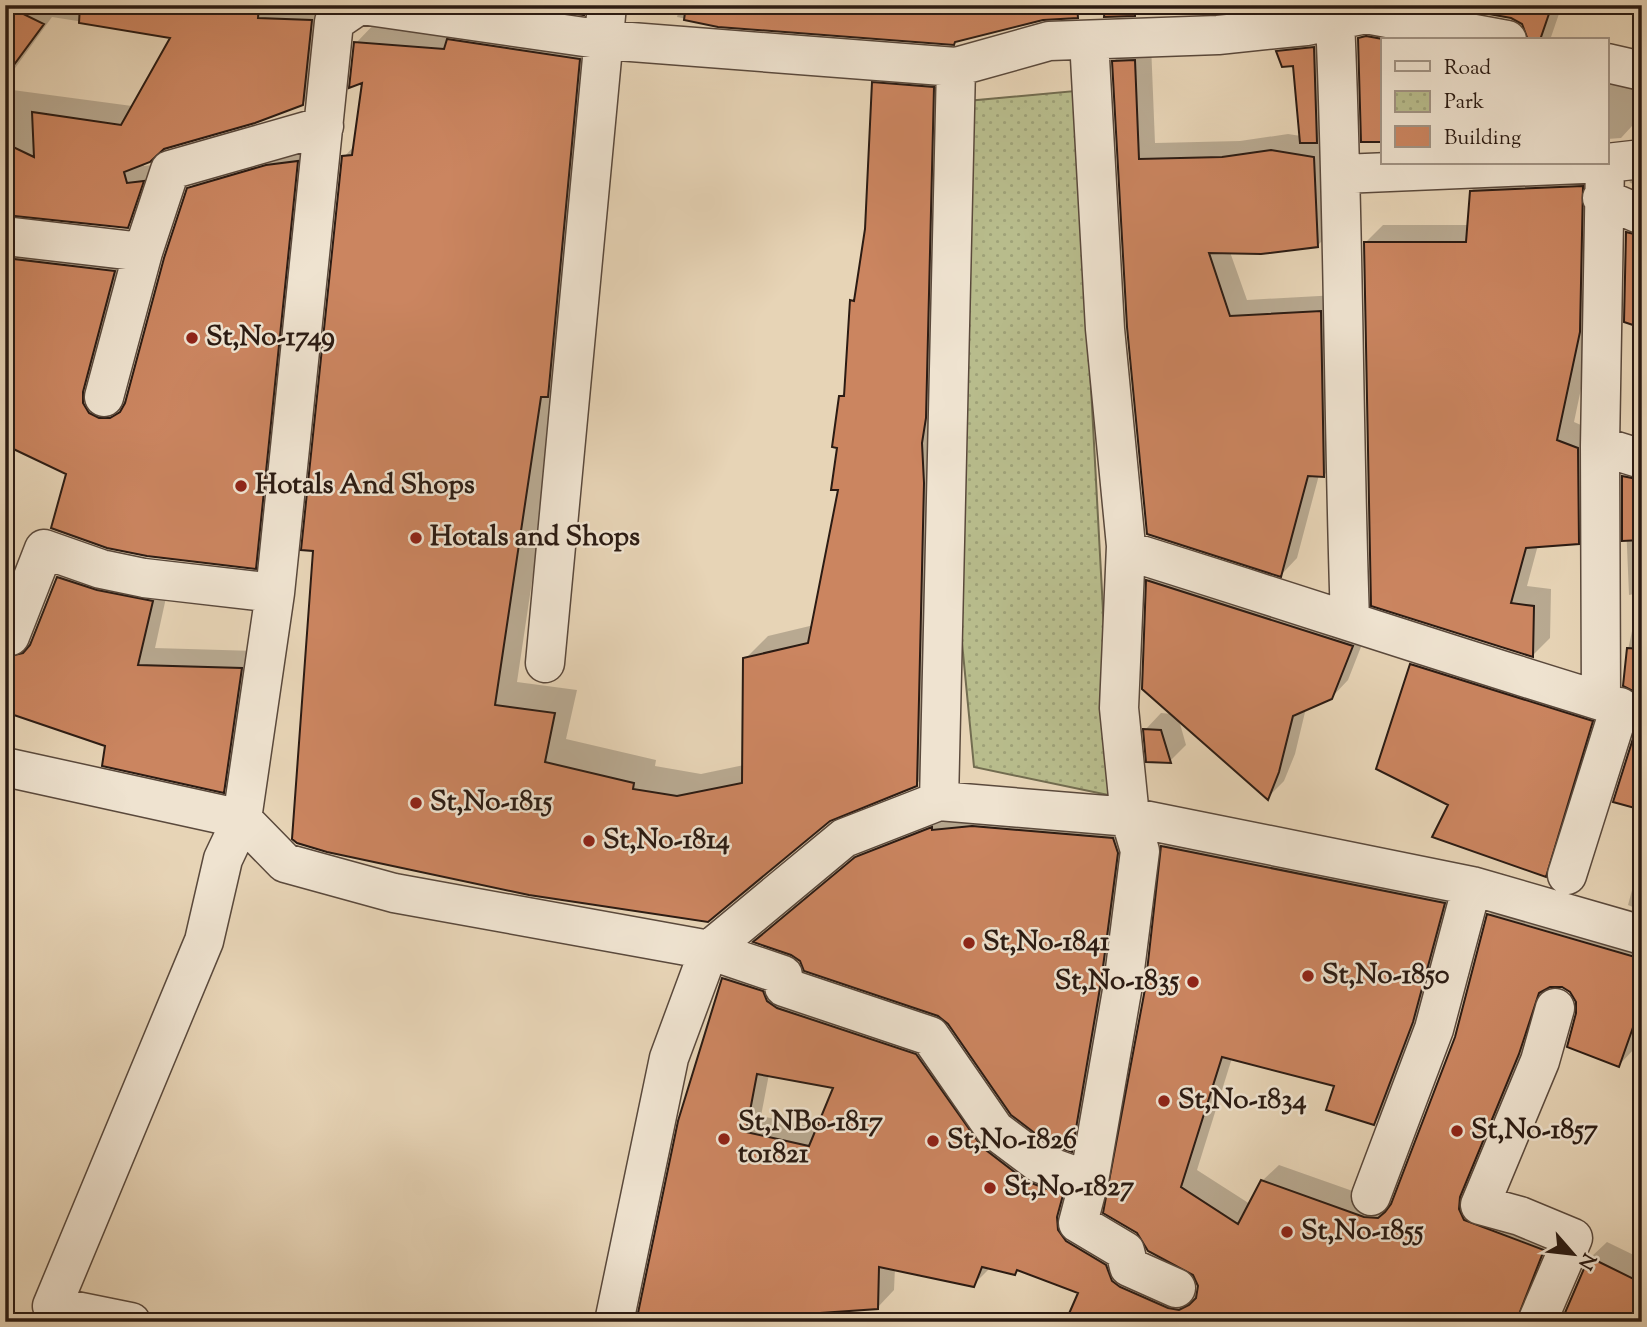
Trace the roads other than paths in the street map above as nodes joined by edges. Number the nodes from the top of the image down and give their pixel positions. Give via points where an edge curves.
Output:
1 (360, 5) edge
2 (1216, 20) edge
3 (1335, 20) junction
4 (606, 22) edge
5 (1496, 38) edge
6 (1089, 40) junction
7 (1608, 63) edge
8 (956, 67) junction
9 (1642, 71) edge
10 (324, 126) junction
11 (1642, 159) edge
12 (1605, 172) edge
13 (1342, 174) junction
14 (1642, 215) edge
15 (5, 236) edge
16 (143, 251) junction
17 (104, 397) dead end
18 (1600, 446) junction
19 (1642, 459) edge
20 (1126, 546) junction
21 (275, 593) junction
22 (1350, 620) junction
23 (10, 636) dead end
24 (545, 663) dead end
25 (1621, 707) edge
26 (5, 767) edge
27 (939, 801) junction
28 (1130, 817) junction
29 (242, 819) junction
30 (1567, 875) dead end
31 (1472, 886) junction
32 (1642, 935) edge
33 (709, 950) junction
34 (1555, 1008) dead end
35 (1089, 1181) junction
36 (1371, 1196) dead end
37 (1176, 1288) dead end
38 (131, 1322) edge
39 (614, 1322) edge
40 (1537, 1322) edge

1 - 4 street
1 - 10 street via 334,22
2 - 3 street
2 - 6 street
3 - 5 street via 1366,14
3 - 13 street
4 - 8 street
4 - 24 street
6 - 8 street via 1049,41
6 - 20 street via 1105,329
7 - 9 street
8 - 27 street
10 - 16 street via 170,170
10 - 21 street
11 - 12 street
12 - 13 street
12 - 14 street
12 - 18 street
13 - 22 street
15 - 16 street
16 - 17 street
18 - 19 street
18 - 25 street
20 - 22 street via 1128,551
20 - 28 street via 1119,708
21 - 23 street via 144,578 44,550
21 - 29 street
22 - 25 street via 1396,639
25 - 30 street
26 - 29 street
27 - 28 street
27 - 33 street via 844,838
28 - 31 street
28 - 35 street via 1140,851 1136,895
29 - 33 street via 285,863 394,893
29 - 38 street via 223,859 204,941 52,1306
31 - 32 street
31 - 36 street via 1434,1029
33 - 35 street via 783,975 784,987 930,1036 995,1130 1039,1163
33 - 39 street via 669,1058
34 - 40 street via 1540,1061 1480,1205 1573,1238
35 - 37 street via 1077,1223 1125,1251 1129,1267

